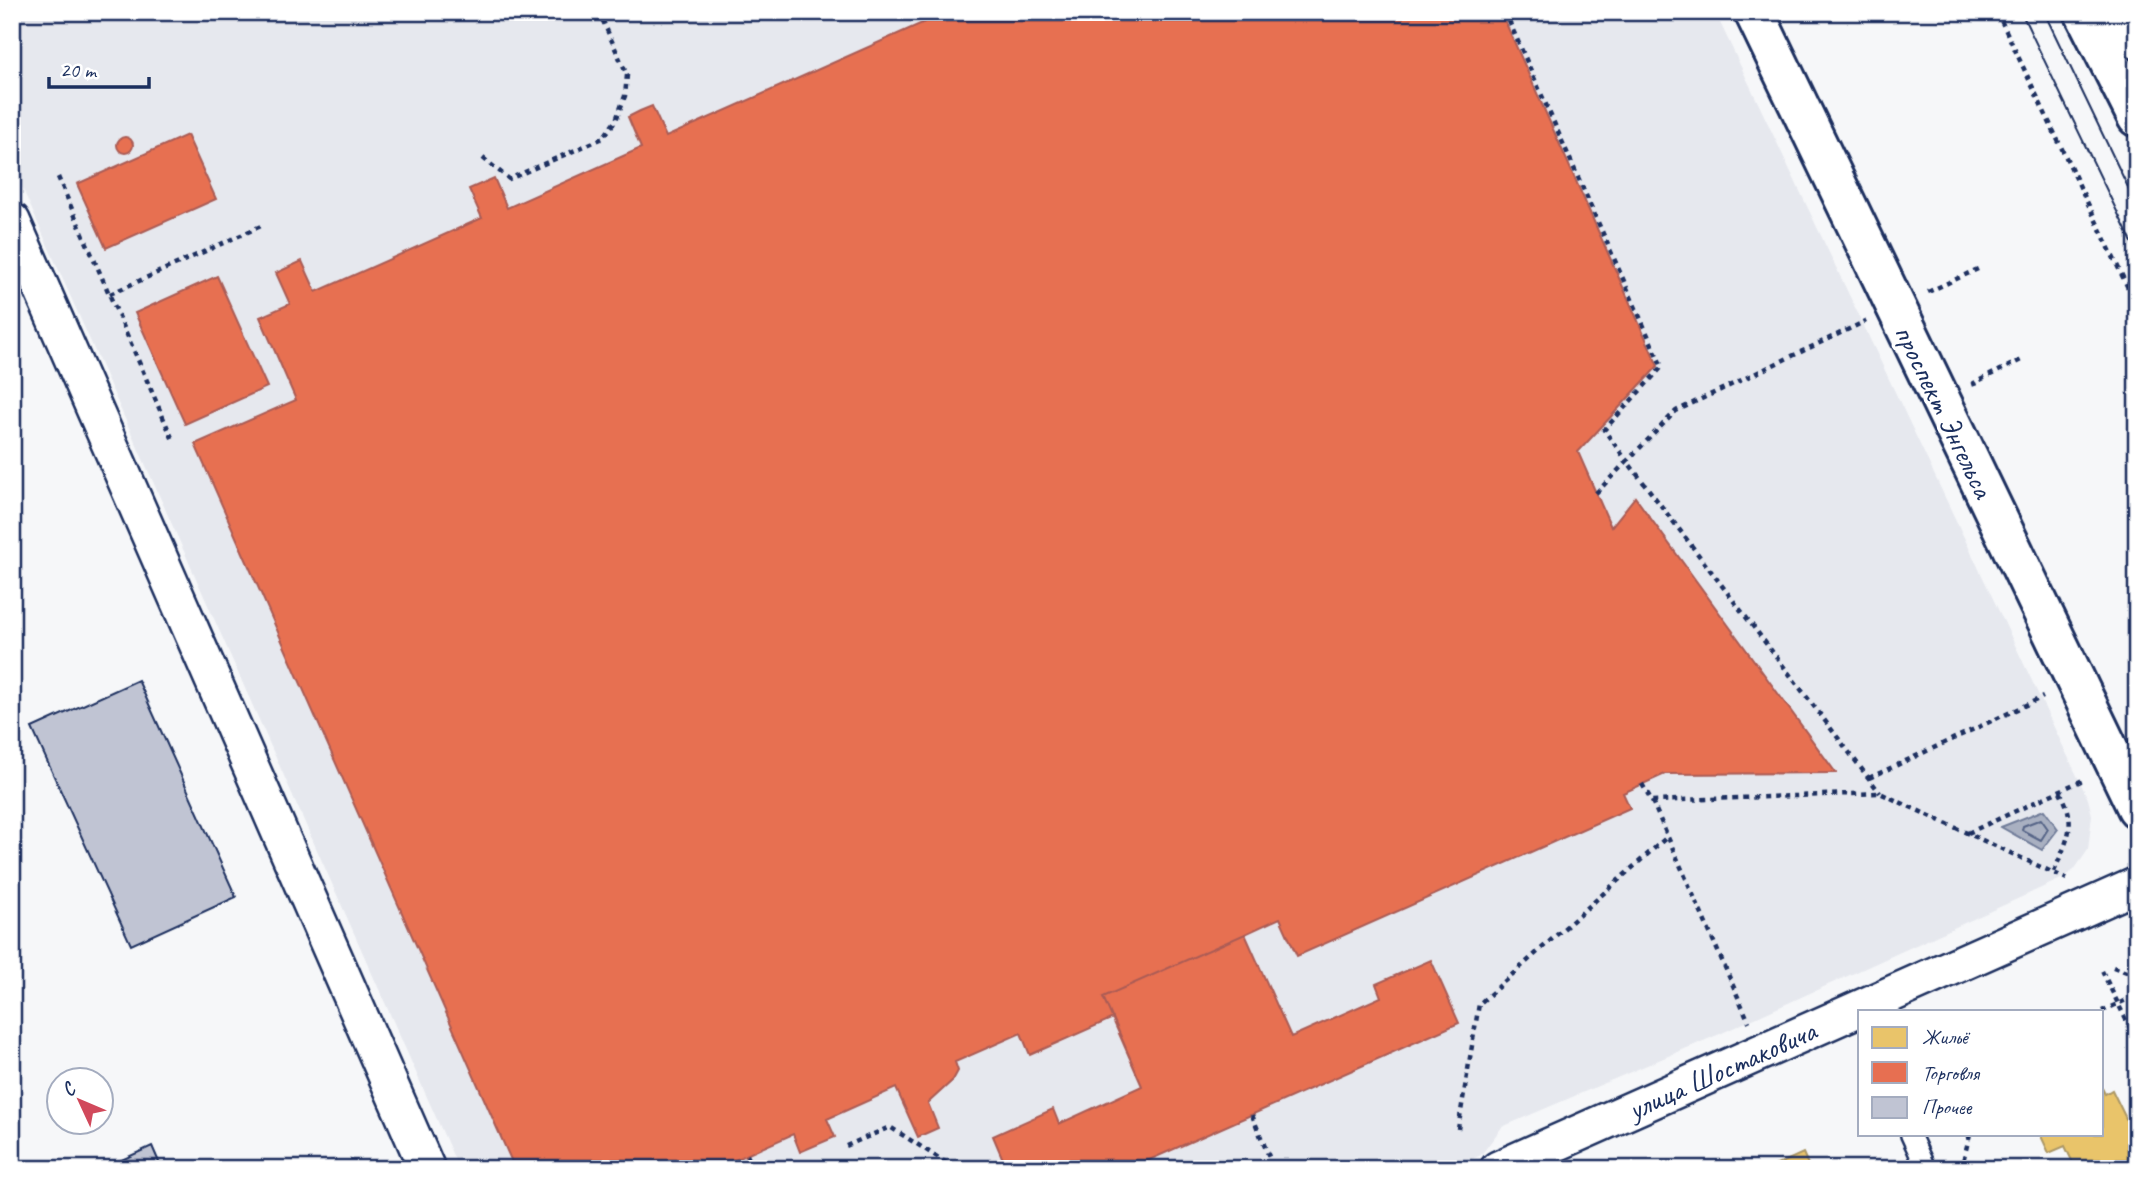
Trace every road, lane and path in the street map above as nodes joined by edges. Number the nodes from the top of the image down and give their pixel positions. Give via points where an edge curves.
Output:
1 (598, 12) edge
2 (1505, 12) edge
3 (1754, 12) edge
4 (1997, 12) edge
5 (2084, 12) edge
6 (2123, 12) edge
7 (2137, 39) edge
8 (2137, 117) edge
9 (483, 158) dead end
10 (58, 177) dead end
11 (12, 221) edge
12 (261, 226) dead end
13 (1980, 268) dead end
14 (110, 294) junction
15 (1921, 295) dead end
16 (2137, 307) edge
17 (1873, 317) dead end
18 (2023, 359) dead end
19 (1980, 395) dead end
20 (173, 440) dead end
21 (1627, 461) junction
22 (1596, 492) dead end
23 (2052, 694) dead end
24 (2092, 775) dead end
25 (1869, 778) junction
26 (1642, 785) dead end
27 (2059, 790) junction
28 (1880, 793) junction
29 (1652, 802) junction
30 (2137, 808) edge
31 (1968, 833) junction
32 (1667, 837) junction
33 (2054, 872) junction
34 (2072, 881) dead end
35 (2137, 885) edge
36 (2113, 967) dead end
37 (2102, 971) dead end
38 (2137, 976) edge
39 (2137, 995) edge
40 (2118, 1004) junction
41 (1872, 1010) edge
42 (2104, 1011) edge
43 (1857, 1017) edge
44 (1750, 1024) dead end
45 (2137, 1042) edge
46 (1252, 1115) dead end
47 (1458, 1129) dead end
48 (1911, 1136) edge
49 (1969, 1136) edge
50 (846, 1146) dead end
51 (747, 1155) dead end
52 (427, 1169) edge
53 (752, 1169) edge
54 (956, 1169) edge
55 (1273, 1169) edge
56 (1498, 1169) edge
57 (1926, 1169) edge
58 (1961, 1169) edge

1 - 9 path via 626,75 620,108 603,138 509,179
2 - 21 path via 1662,367 1604,430
3 - 30 main road, проспект Энгельса
4 - 16 path
5 - 8 main road
6 - 7 main road
10 - 14 path
11 - 52 street
12 - 14 path
13 - 15 path
14 - 20 path
17 - 21 path via 1676,411
18 - 19 path via 1974,383
21 - 22 path
21 - 25 path
23 - 25 path
24 - 27 path
25 - 28 path
26 - 29 path
27 - 31 path
27 - 33 path via 2069,807 2071,830
28 - 29 path
28 - 31 path
29 - 32 path
31 - 33 path
32 - 44 path
32 - 47 path via 1479,1004
33 - 34 path
35 - 41 street, улица Шостаковича
36 - 38 path
37 - 40 path
39 - 40 path
40 - 42 path
40 - 45 path
43 - 56 street, улица Шостаковича
46 - 55 path
48 - 57 lane
49 - 58 path
50 - 54 path via 890,1127
51 - 53 path

